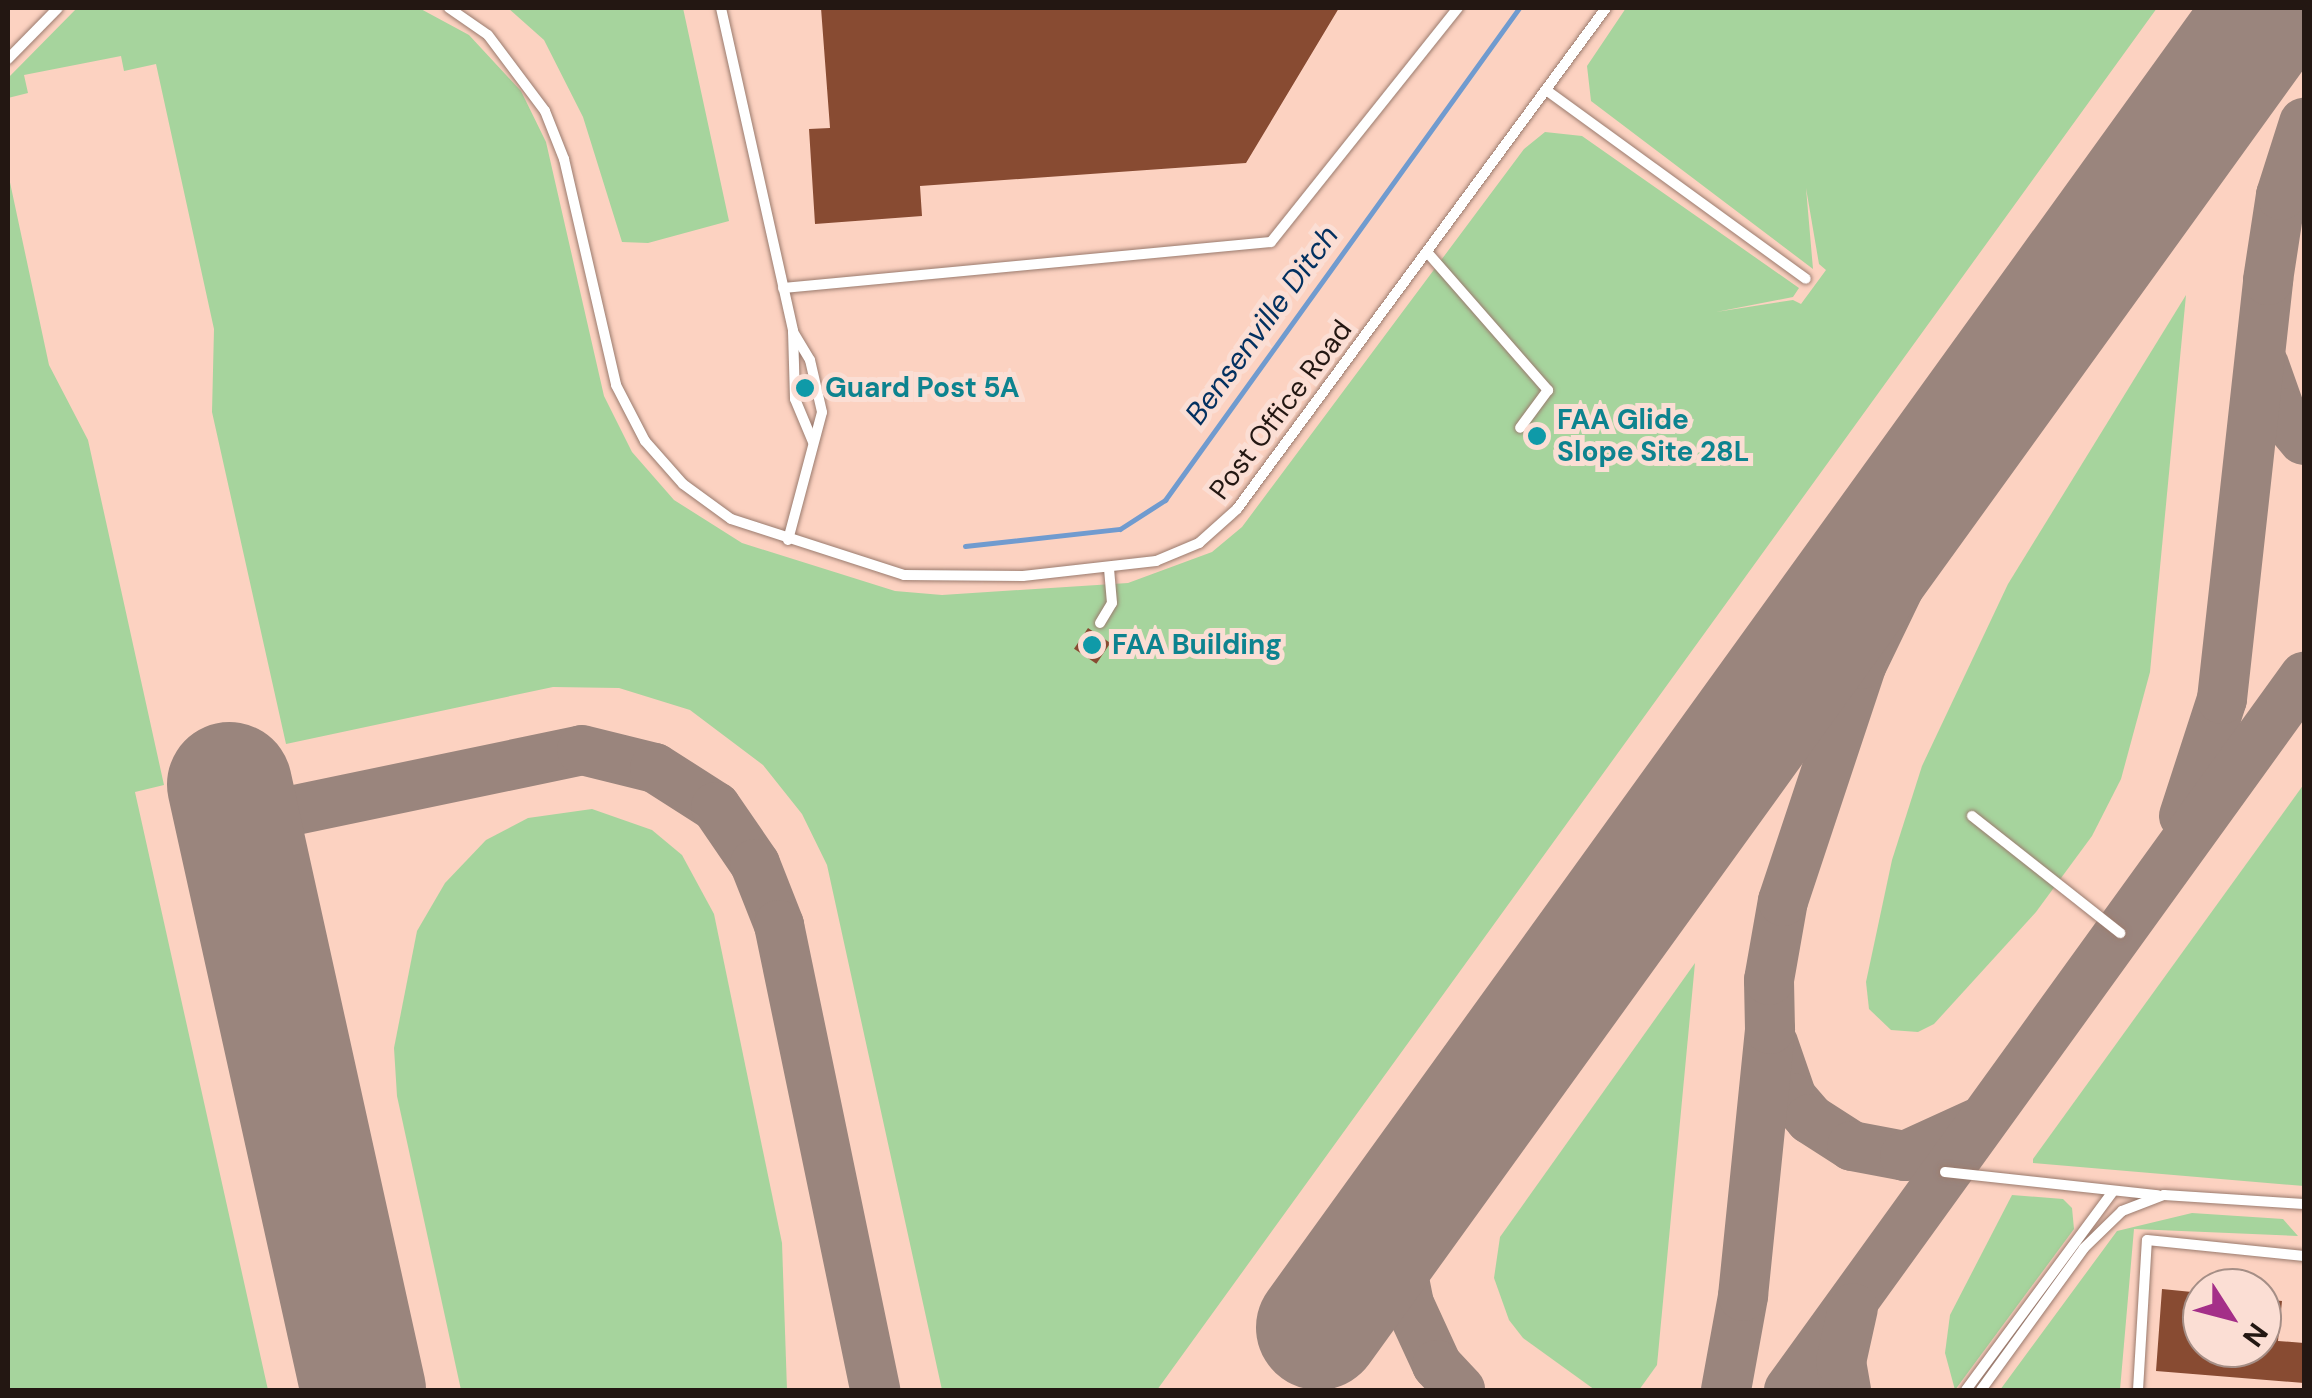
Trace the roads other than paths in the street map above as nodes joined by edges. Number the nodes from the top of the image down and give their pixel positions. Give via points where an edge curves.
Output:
1 (58, 8) edge
2 (449, 8) edge
3 (720, 8) edge
4 (1458, 8) edge
5 (1606, 8) edge
6 (8, 59) edge
7 (1546, 90) junction
8 (1427, 252) junction
9 (1806, 279) dead end
10 (783, 288) junction
11 (793, 331) junction
12 (1520, 428) dead end
13 (813, 442) junction
14 (788, 540) junction
15 (1108, 568) junction
16 (1100, 623) dead end
17 (1972, 816) dead end
18 (2120, 932) dead end
19 (1945, 1172) dead end
20 (2113, 1191) junction
21 (2164, 1195) junction
22 (2304, 1204) edge
23 (2304, 1256) edge
24 (1966, 1390) edge
25 (1981, 1390) edge
26 (2138, 1390) edge

1 - 6 lane
2 - 14 lane, Post Office Road via 488,35 545,111 564,159 616,385 645,440 684,484 732,519
3 - 10 lane
4 - 10 lane via 1271,242
5 - 7 lane, Post Office Road
7 - 8 lane, Post Office Road
7 - 9 lane
8 - 12 lane via 1548,390
8 - 15 lane, Post Office Road via 1237,509 1199,543 1156,562
10 - 11 lane
11 - 13 lane via 796,398
11 - 13 lane via 816,377 822,412
13 - 14 lane
14 - 15 lane, Post Office Road via 904,575
15 - 16 lane via 1112,604
17 - 18 lane
19 - 20 lane
20 - 21 lane
20 - 24 lane
21 - 22 lane
21 - 25 lane via 2103,1226
23 - 26 lane via 2147,1240

